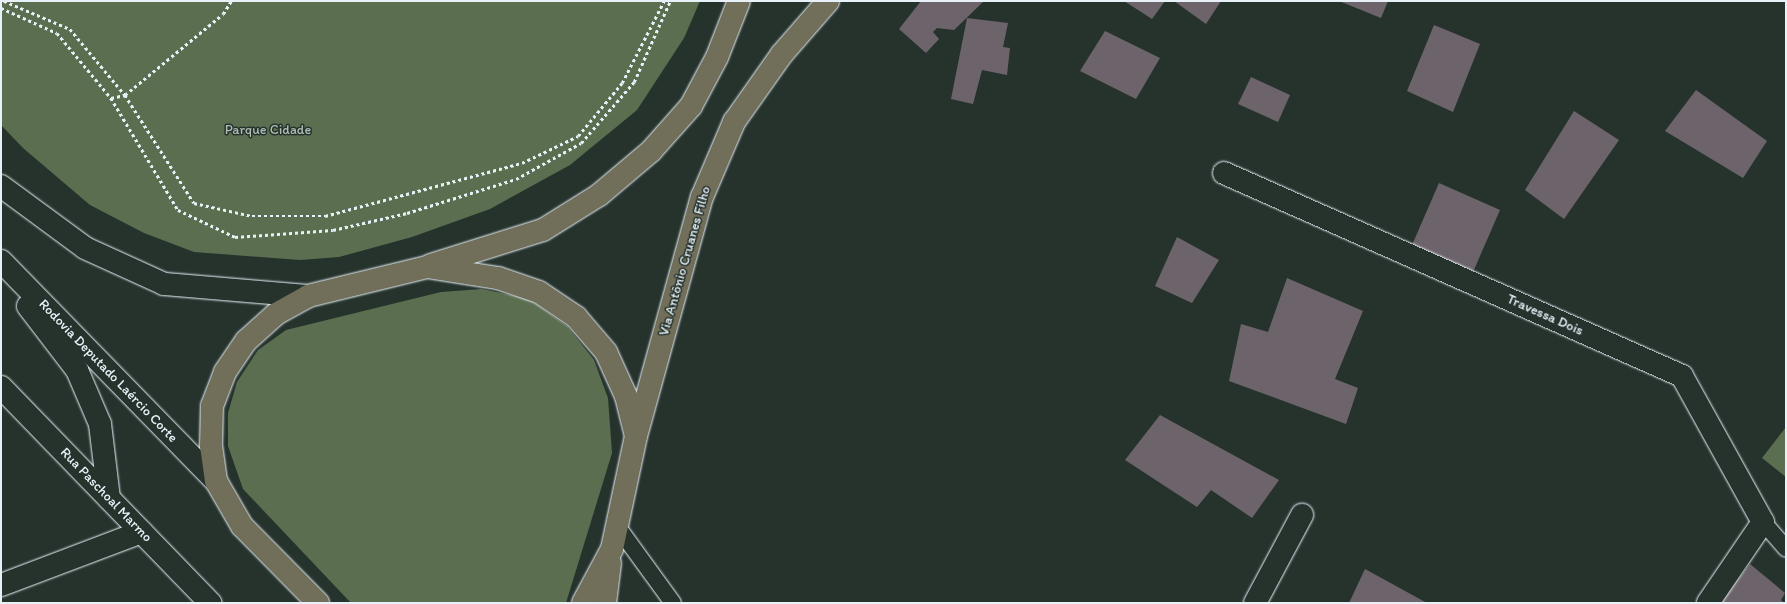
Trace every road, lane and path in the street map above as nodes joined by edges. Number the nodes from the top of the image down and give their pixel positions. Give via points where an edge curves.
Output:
1 (4, 1) edge
2 (231, 1) edge
3 (664, 1) edge
4 (670, 1) edge
5 (739, 1) edge
6 (828, 1) edge
7 (1, 8) edge
8 (125, 95) junction
9 (111, 98) junction
10 (1224, 172) dead end
11 (1, 186) edge
12 (1, 261) edge
13 (427, 266) junction
14 (1, 270) edge
15 (308, 296) junction
16 (1, 387) edge
17 (636, 436) junction
18 (216, 481) junction
19 (108, 498) junction
20 (1302, 515) dead end
21 (1763, 522) junction
22 (617, 526) junction
23 (141, 532) junction
24 (1786, 548) edge
25 (612, 549) junction
26 (1, 585) edge
27 (210, 603) edge
28 (318, 603) edge
29 (583, 603) edge
30 (605, 603) edge
31 (673, 603) edge
32 (1255, 603) edge
33 (1708, 603) edge

1 - 8 path via 70,29
2 - 8 path via 223,14
3 - 8 path via 622,83 578,136 522,163 325,216 252,216 194,203
4 - 9 path via 634,82 582,142 516,179 407,213 333,230 236,237 178,210
5 - 13 main road via 717,57 691,106 651,151 599,195 543,230
6 - 17 main road, Via Antônio Cruanes Filho via 782,54 734,122 702,198
7 - 9 path via 57,33
8 - 9 path
10 - 21 street, Travessa Dois via 1682,376
11 - 15 street via 86,248 164,284
12 - 18 street, Rodovia Deputado Laércio Corte
13 - 15 main road
13 - 17 main road via 498,278 539,292 576,317 606,352 626,396
14 - 19 street via 77,370 100,424
15 - 18 main road via 276,314 246,341 225,372 212,406 211,446
16 - 19 street, Rua Paschoal Marmo
17 - 22 main road, Via Antônio Cruanes Filho
18 - 28 main road via 242,526
19 - 23 street, Rua Paschoal Marmo
20 - 32 street
21 - 24 lane, Travessa Dois
21 - 33 street
22 - 25 main road, Via Antônio Cruanes Filho
22 - 31 lane
23 - 26 street
23 - 27 street, Rua Paschoal Marmo
25 - 29 main road
25 - 30 main road

